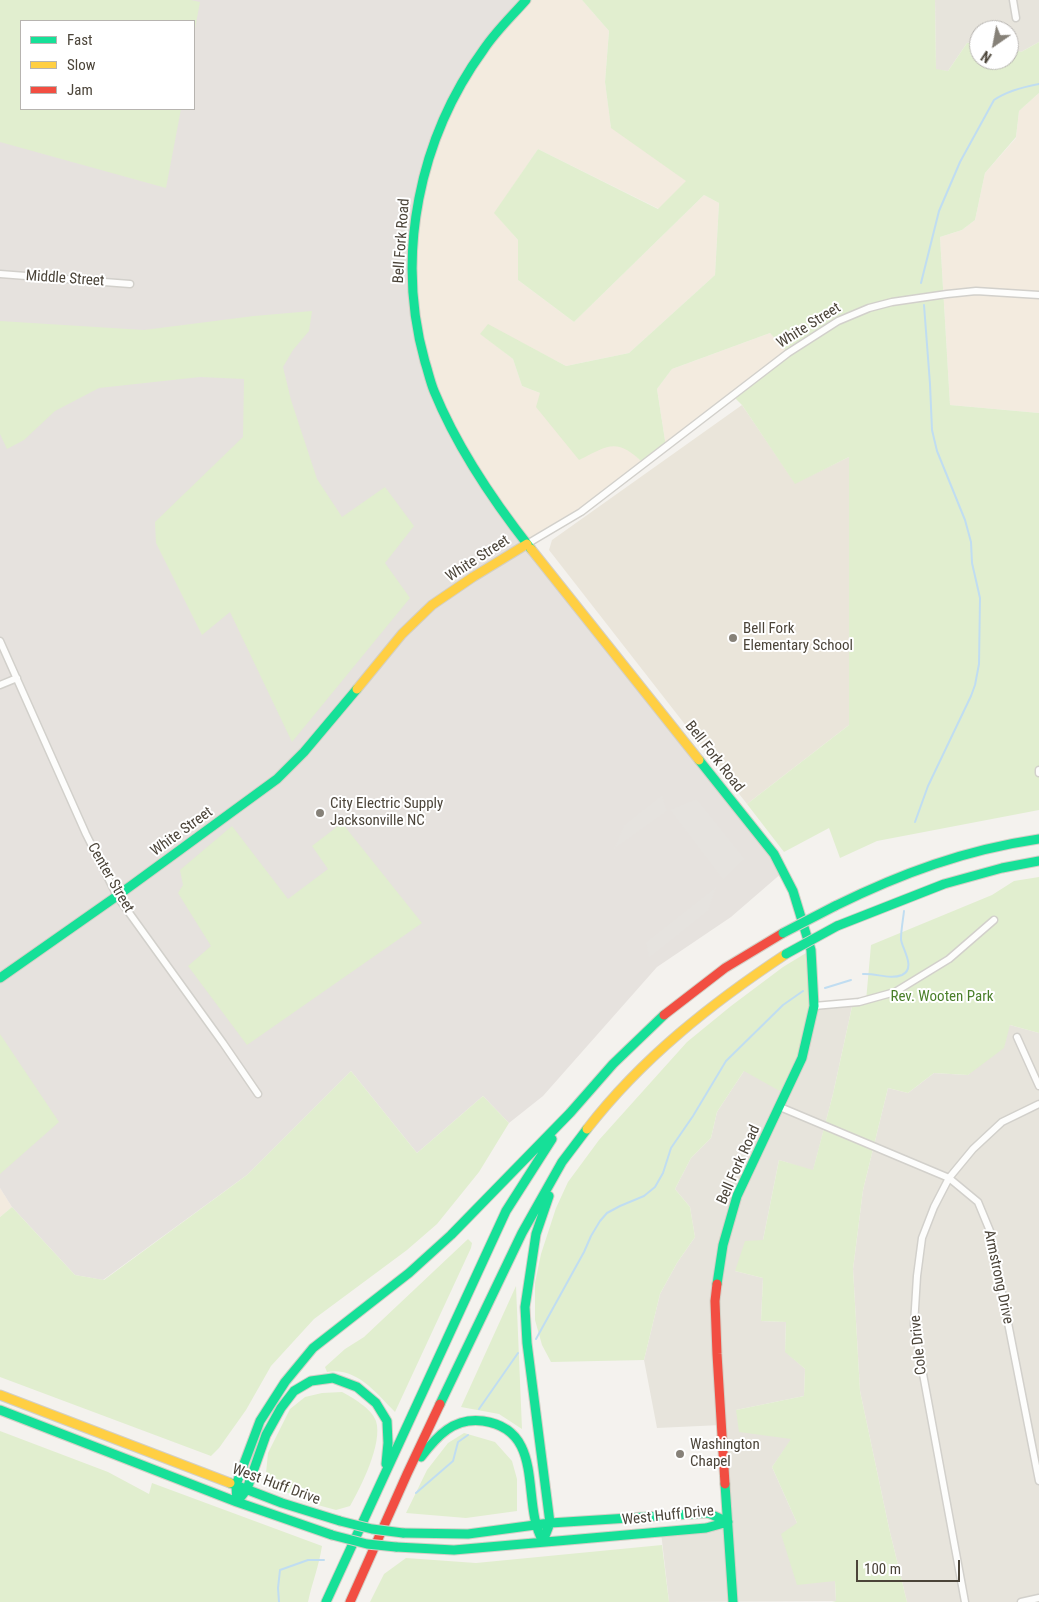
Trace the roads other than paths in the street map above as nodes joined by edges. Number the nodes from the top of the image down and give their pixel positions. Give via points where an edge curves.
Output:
1 (526, 0) edge
2 (1013, 0) edge
3 (1016, 18) dead end
4 (0, 274) edge
5 (130, 284) dead end
6 (1039, 295) edge
7 (527, 544) junction
8 (0, 640) edge
9 (17, 678) junction
10 (0, 685) edge
11 (1039, 839) edge
12 (1039, 861) edge
13 (117, 896) junction
14 (994, 920) dead end
15 (0, 978) edge
16 (814, 1006) junction
17 (1017, 1037) dead end
18 (1039, 1086) edge
19 (258, 1094) dead end
20 (1039, 1104) edge
21 (780, 1107) junction
22 (570, 1114) junction
23 (562, 1162) junction
24 (949, 1178) junction
25 (0, 1395) edge
26 (0, 1410) edge
27 (385, 1474) junction
28 (408, 1474) junction
29 (1039, 1481) edge
30 (236, 1485) junction
31 (247, 1490) junction
32 (237, 1502) junction
33 (728, 1522) junction
34 (550, 1523) junction
35 (535, 1524) junction
36 (543, 1541) junction
37 (1039, 1598) edge
38 (326, 1602) edge
39 (350, 1602) edge
40 (733, 1602) edge
41 (965, 1602) edge
42 (1021, 1602) edge

1 - 7 main road, Bell Fork Road via 480,54 453,98 434,141 418,195 412,244 412,294 419,340 433,389 457,441
2 - 3 street
4 - 5 street, Middle Street
6 - 7 street, White Street via 976,291 947,294 892,302 838,321 788,353 581,512
7 - 13 main road, White Street via 432,605 402,634 304,752 277,779
7 - 16 main road, Bell Fork Road via 774,854 794,891 812,950
8 - 9 street, Center Street
9 - 10 street
9 - 13 street, Center Street
11 - 22 main road, bridge via 960,854 901,875 783,933 725,968 672,1008 613,1064
12 - 23 main road, bridge via 944,884 837,926 786,954 735,988 683,1029 637,1072
13 - 15 main road, White Street
13 - 19 street, Center Street
14 - 16 street via 949,959 895,992 859,1002
16 - 21 main road, Bell Fork Road via 802,1058
17 - 18 street
20 - 24 street, Cole Drive via 1002,1122 973,1149
21 - 24 street, Armstrong Drive
21 - 33 main road, Bell Fork Road via 737,1196 723,1245 715,1301
22 - 27 main road via 506,1211
22 - 30 main road via 451,1235 409,1273 313,1348 285,1382 260,1421
23 - 28 main road via 522,1233
23 - 34 main road via 536,1234 525,1306
24 - 29 street, Armstrong Drive via 978,1202 990,1232
24 - 41 street, Cole Drive via 922,1238 914,1325
25 - 30 main road, West Huff Drive
26 - 32 main road, West Huff Drive
27 - 31 main road via 387,1421 376,1403 357,1387 333,1378 311,1381 294,1391 266,1435
27 - 38 main road
28 - 35 main road via 440,1433 454,1424 465,1420 490,1422 510,1433 522,1446 529,1464
28 - 39 main road
30 - 31 main road, West Huff Drive
30 - 32 main road
31 - 32 main road
31 - 35 main road, West Huff Drive, bridge via 312,1514 403,1534 468,1534
32 - 36 main road, West Huff Drive, bridge via 367,1544 454,1550
33 - 34 main road, West Huff Drive via 708,1513
33 - 36 main road, West Huff Drive via 706,1528
33 - 40 main road, Bell Fork Road
34 - 35 main road, West Huff Drive
34 - 36 main road
35 - 36 main road
37 - 42 street

